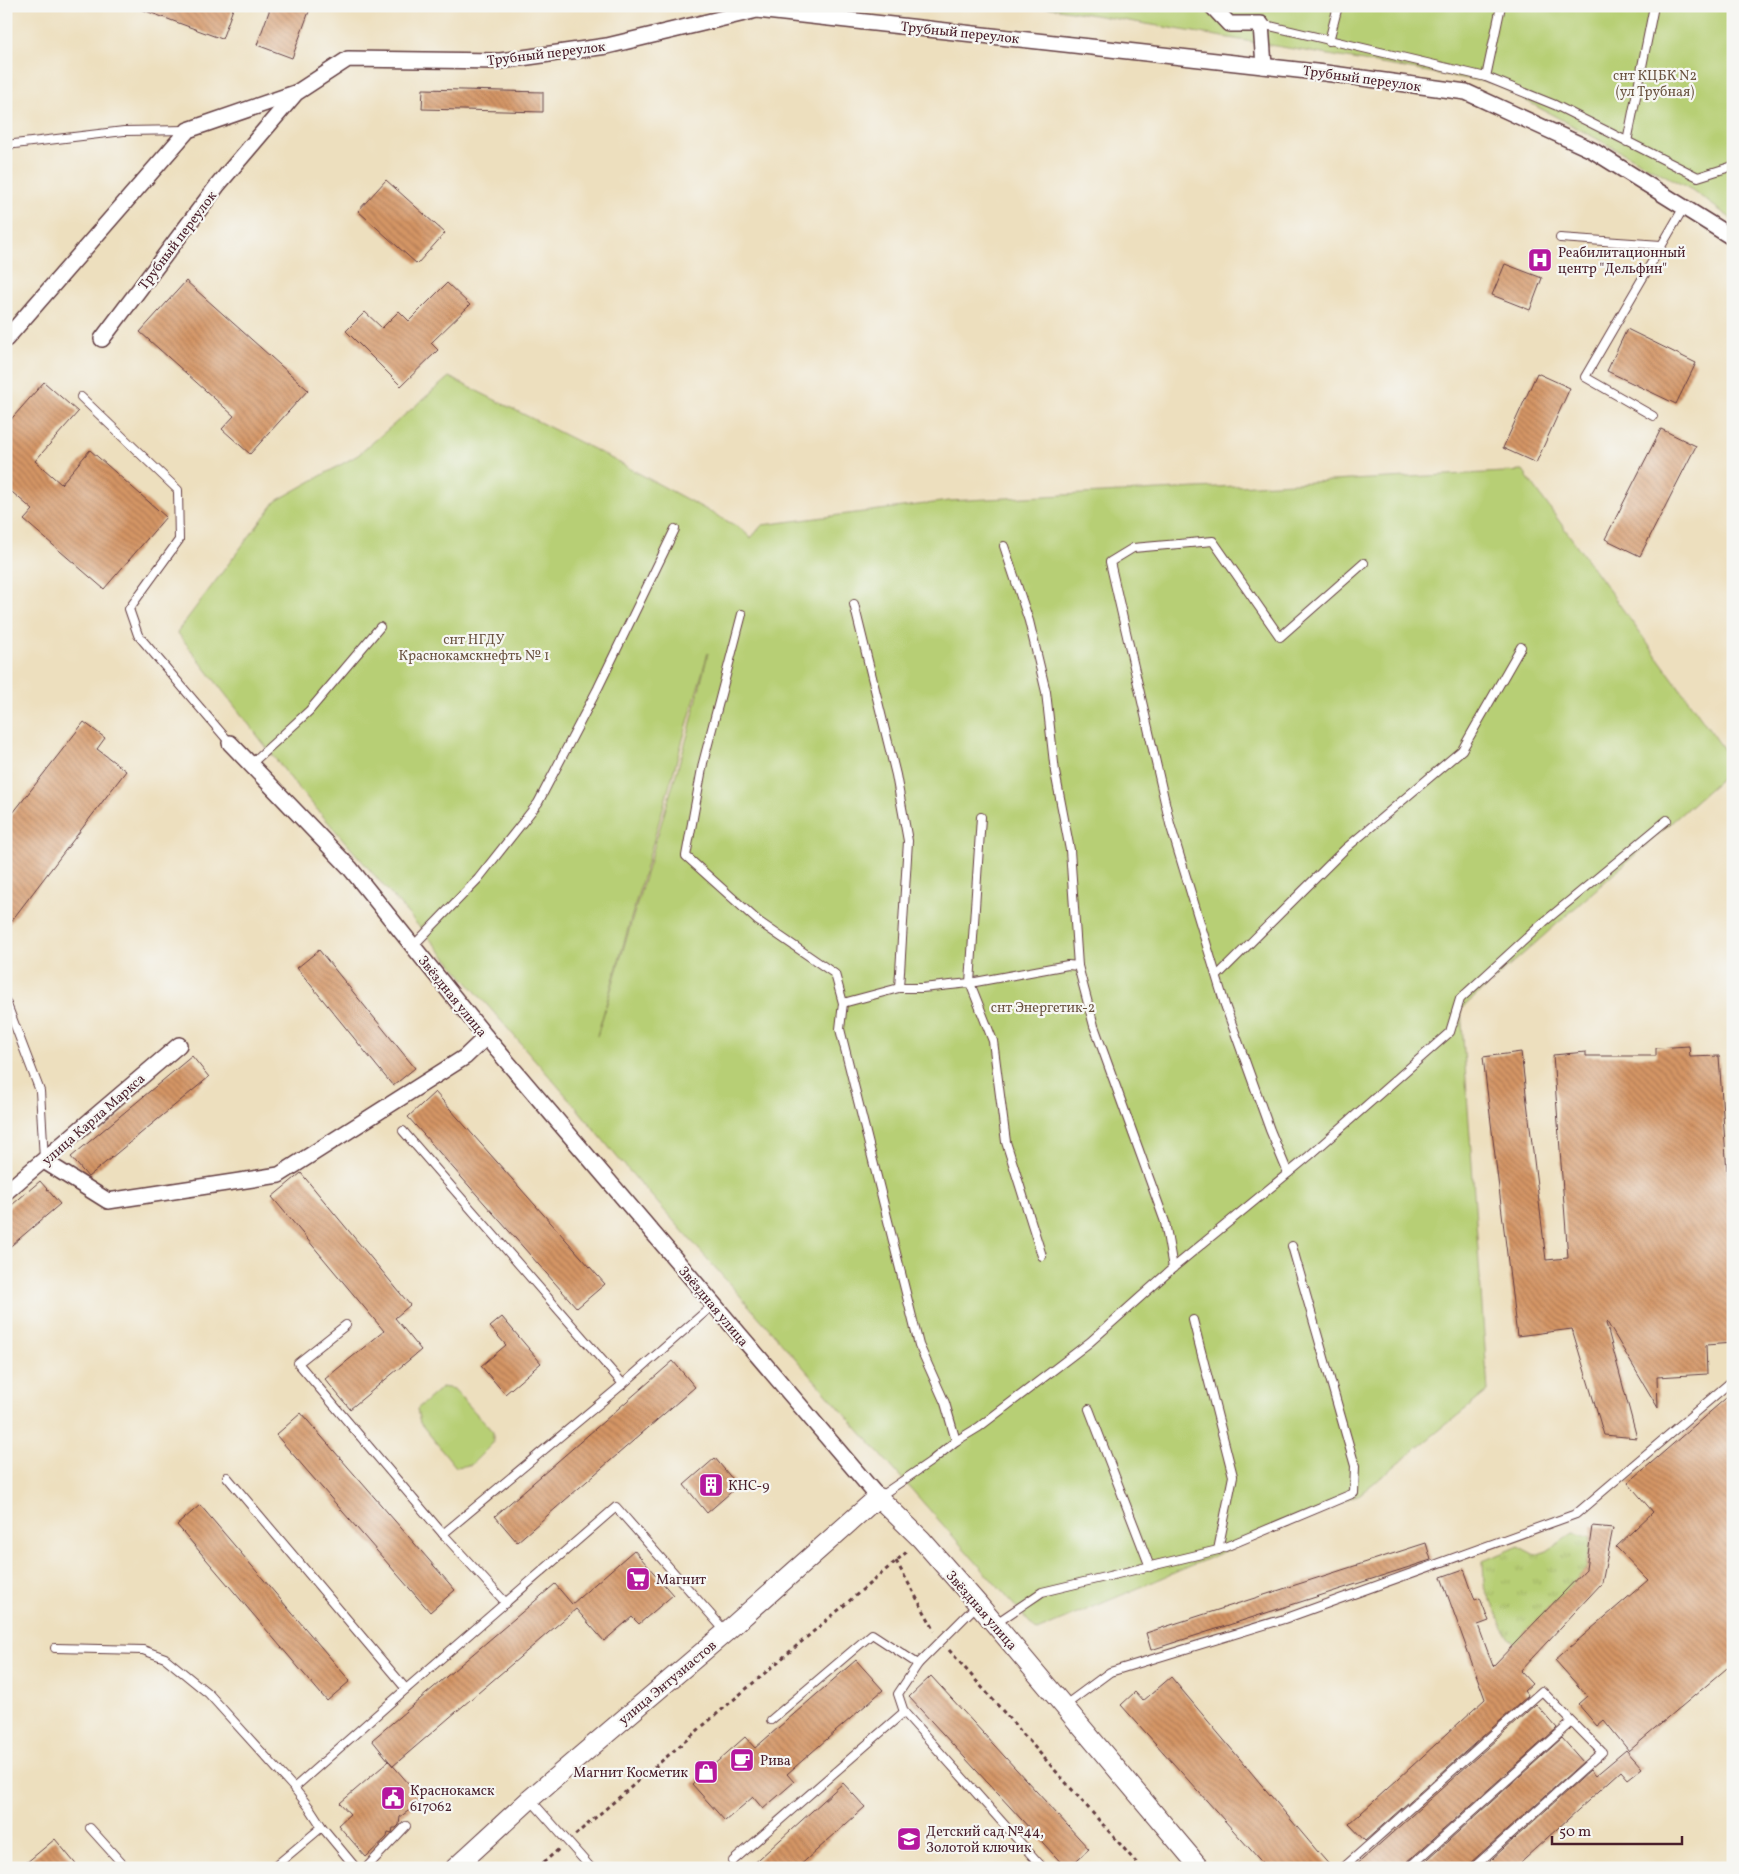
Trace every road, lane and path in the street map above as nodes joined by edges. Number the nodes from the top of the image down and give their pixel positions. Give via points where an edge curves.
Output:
1 (1212, 6) edge
2 (1338, 6) edge
3 (1501, 6) edge
4 (1654, 6) edge
5 (756, 8) edge
6 (1261, 24) junction
7 (1329, 41) junction
8 (1264, 66) junction
9 (1486, 77) junction
10 (296, 93) junction
11 (188, 130) junction
12 (1628, 142) junction
13 (6, 145) edge
14 (1733, 166) edge
15 (1684, 207) junction
16 (1560, 238) dead end
17 (1733, 238) edge
18 (1661, 245) junction
19 (102, 339) dead end
20 (6, 340) edge
21 (80, 398) dead end
22 (1653, 416) dead end
23 (675, 529) dead end
24 (1004, 546) dead end
25 (1364, 563) dead end
26 (854, 604) dead end
27 (742, 614) dead end
28 (380, 627) dead end
29 (1521, 647) dead end
30 (230, 743) joint
31 (251, 764) junction
32 (980, 817) dead end
33 (1667, 820) dead end
34 (413, 946) junction
35 (1078, 966) junction
36 (1217, 976) junction
37 (970, 983) junction
38 (899, 988) junction
39 (6, 1002) edge
40 (843, 1003) junction
41 (486, 1037) junction
42 (179, 1045) dead end
43 (403, 1131) dead end
44 (44, 1160) junction
45 (1288, 1172) junction
46 (6, 1192) edge
47 (1292, 1246) dead end
48 (1042, 1256) dead end
49 (1173, 1268) junction
50 (714, 1305) junction
51 (1193, 1320) dead end
52 (346, 1325) dead end
53 (1733, 1380) edge
54 (622, 1384) junction
55 (1090, 1409) dead end
56 (956, 1441) junction
57 (227, 1477) dead end
58 (878, 1497) junction
59 (443, 1534) junction
60 (921, 1539) junction
61 (1218, 1550) junction
62 (896, 1561) junction
63 (1150, 1567) junction
64 (506, 1603) junction
65 (978, 1604) junction
66 (995, 1624) junction
67 (726, 1632) junction
68 (940, 1641) junction
69 (55, 1648) dead end
70 (918, 1664) junction
71 (406, 1689) junction
72 (1064, 1706) junction
73 (904, 1712) junction
74 (771, 1720) dead end
75 (1572, 1722) junction
76 (294, 1788) junction
77 (530, 1799) junction
78 (406, 1826) dead end
79 (90, 1828) dead end
80 (322, 1828) junction
81 (568, 1841) junction
82 (732, 1861) dead end
83 (126, 1868) edge
84 (273, 1868) edge
85 (356, 1868) edge
86 (366, 1868) edge
87 (455, 1868) edge
88 (537, 1868) edge
89 (591, 1868) edge
90 (1043, 1868) edge
91 (1141, 1868) edge
92 (1200, 1868) edge
93 (1343, 1868) edge
94 (1409, 1868) edge
95 (1474, 1868) edge

1 - 6 street via 1229,24
2 - 7 lane
3 - 9 lane
4 - 12 lane
5 - 8 street, Трубный переулок
5 - 10 street, Трубный переулок via 608,46 500,61 348,59
6 - 7 lane
6 - 8 street
7 - 9 lane
8 - 15 street, Трубный переулок via 1466,92 1592,150
9 - 12 lane via 1556,105
10 - 11 street
10 - 19 street, Трубный переулок via 218,186
11 - 13 lane via 124,131
11 - 20 street
12 - 14 lane via 1698,177
15 - 17 street, Трубный переулок
15 - 18 lane
16 - 18 lane
18 - 22 lane via 1585,377
21 - 30 lane via 178,490 179,540 129,609 138,635
23 - 34 lane via 538,803 478,878
24 - 35 lane via 1029,621 1046,692 1070,850
25 - 36 lane via 1280,636 1213,541 1133,548 1110,562 1170,824
26 - 38 lane via 896,775 908,841
27 - 40 lane via 703,763 686,856 758,921 835,974
28 - 31 lane via 309,711
29 - 36 lane via 1462,750 1345,849
30 - 31 street, Звёздная улица
31 - 34 street, Звёздная улица via 350,868
32 - 37 lane
33 - 45 lane via 1544,922 1460,999 1450,1032
34 - 41 street, Звёздная улица
35 - 37 lane via 1068,965
35 - 49 lane via 1094,1026 1164,1222
36 - 45 lane
37 - 38 lane
37 - 48 lane via 993,1041 1006,1142
38 - 40 lane
39 - 44 lane via 40,1091
40 - 56 lane via 840,1028 919,1345 945,1403
41 - 44 street via 465,1057 279,1175 108,1201
41 - 50 street, Звёздная улица
42 - 44 street, улица Карла Маркса
43 - 54 lane
44 - 46 street, улица Карла Маркса
45 - 49 lane
47 - 61 lane via 1356,1466 1354,1494
49 - 56 lane via 1090,1342
50 - 54 lane
50 - 58 street, Звёздная улица
51 - 61 lane via 1233,1476
52 - 59 lane via 298,1363
53 - 72 lane via 1576,1514 1284,1619 1110,1672
54 - 59 lane
55 - 63 lane
56 - 58 lane
57 - 71 lane
58 - 60 street, Звёздная улица
58 - 67 street, улица Энтузиастов
59 - 64 lane
60 - 62 path
60 - 65 street, Звёздная улица
61 - 63 lane
62 - 68 path
62 - 81 path
63 - 66 lane via 1042,1592
64 - 67 lane via 616,1507
64 - 71 lane
65 - 66 street, Звёздная улица
65 - 68 lane
66 - 72 street, Звёздная улица
67 - 77 street, улица Энтузиастов
68 - 70 lane
68 - 91 path
69 - 76 lane via 143,1650 165,1658 209,1694
70 - 73 lane via 898,1694
70 - 74 lane via 872,1634
71 - 76 lane
72 - 92 street, Звёздная улица
73 - 82 lane
73 - 90 lane
75 - 93 lane via 1542,1691
75 - 94 lane
75 - 95 lane via 1602,1752
76 - 80 lane
77 - 81 lane
77 - 87 street, улица Энтузиастов
78 - 86 lane
79 - 83 lane
80 - 84 lane
80 - 85 lane
81 - 88 path
81 - 89 lane

